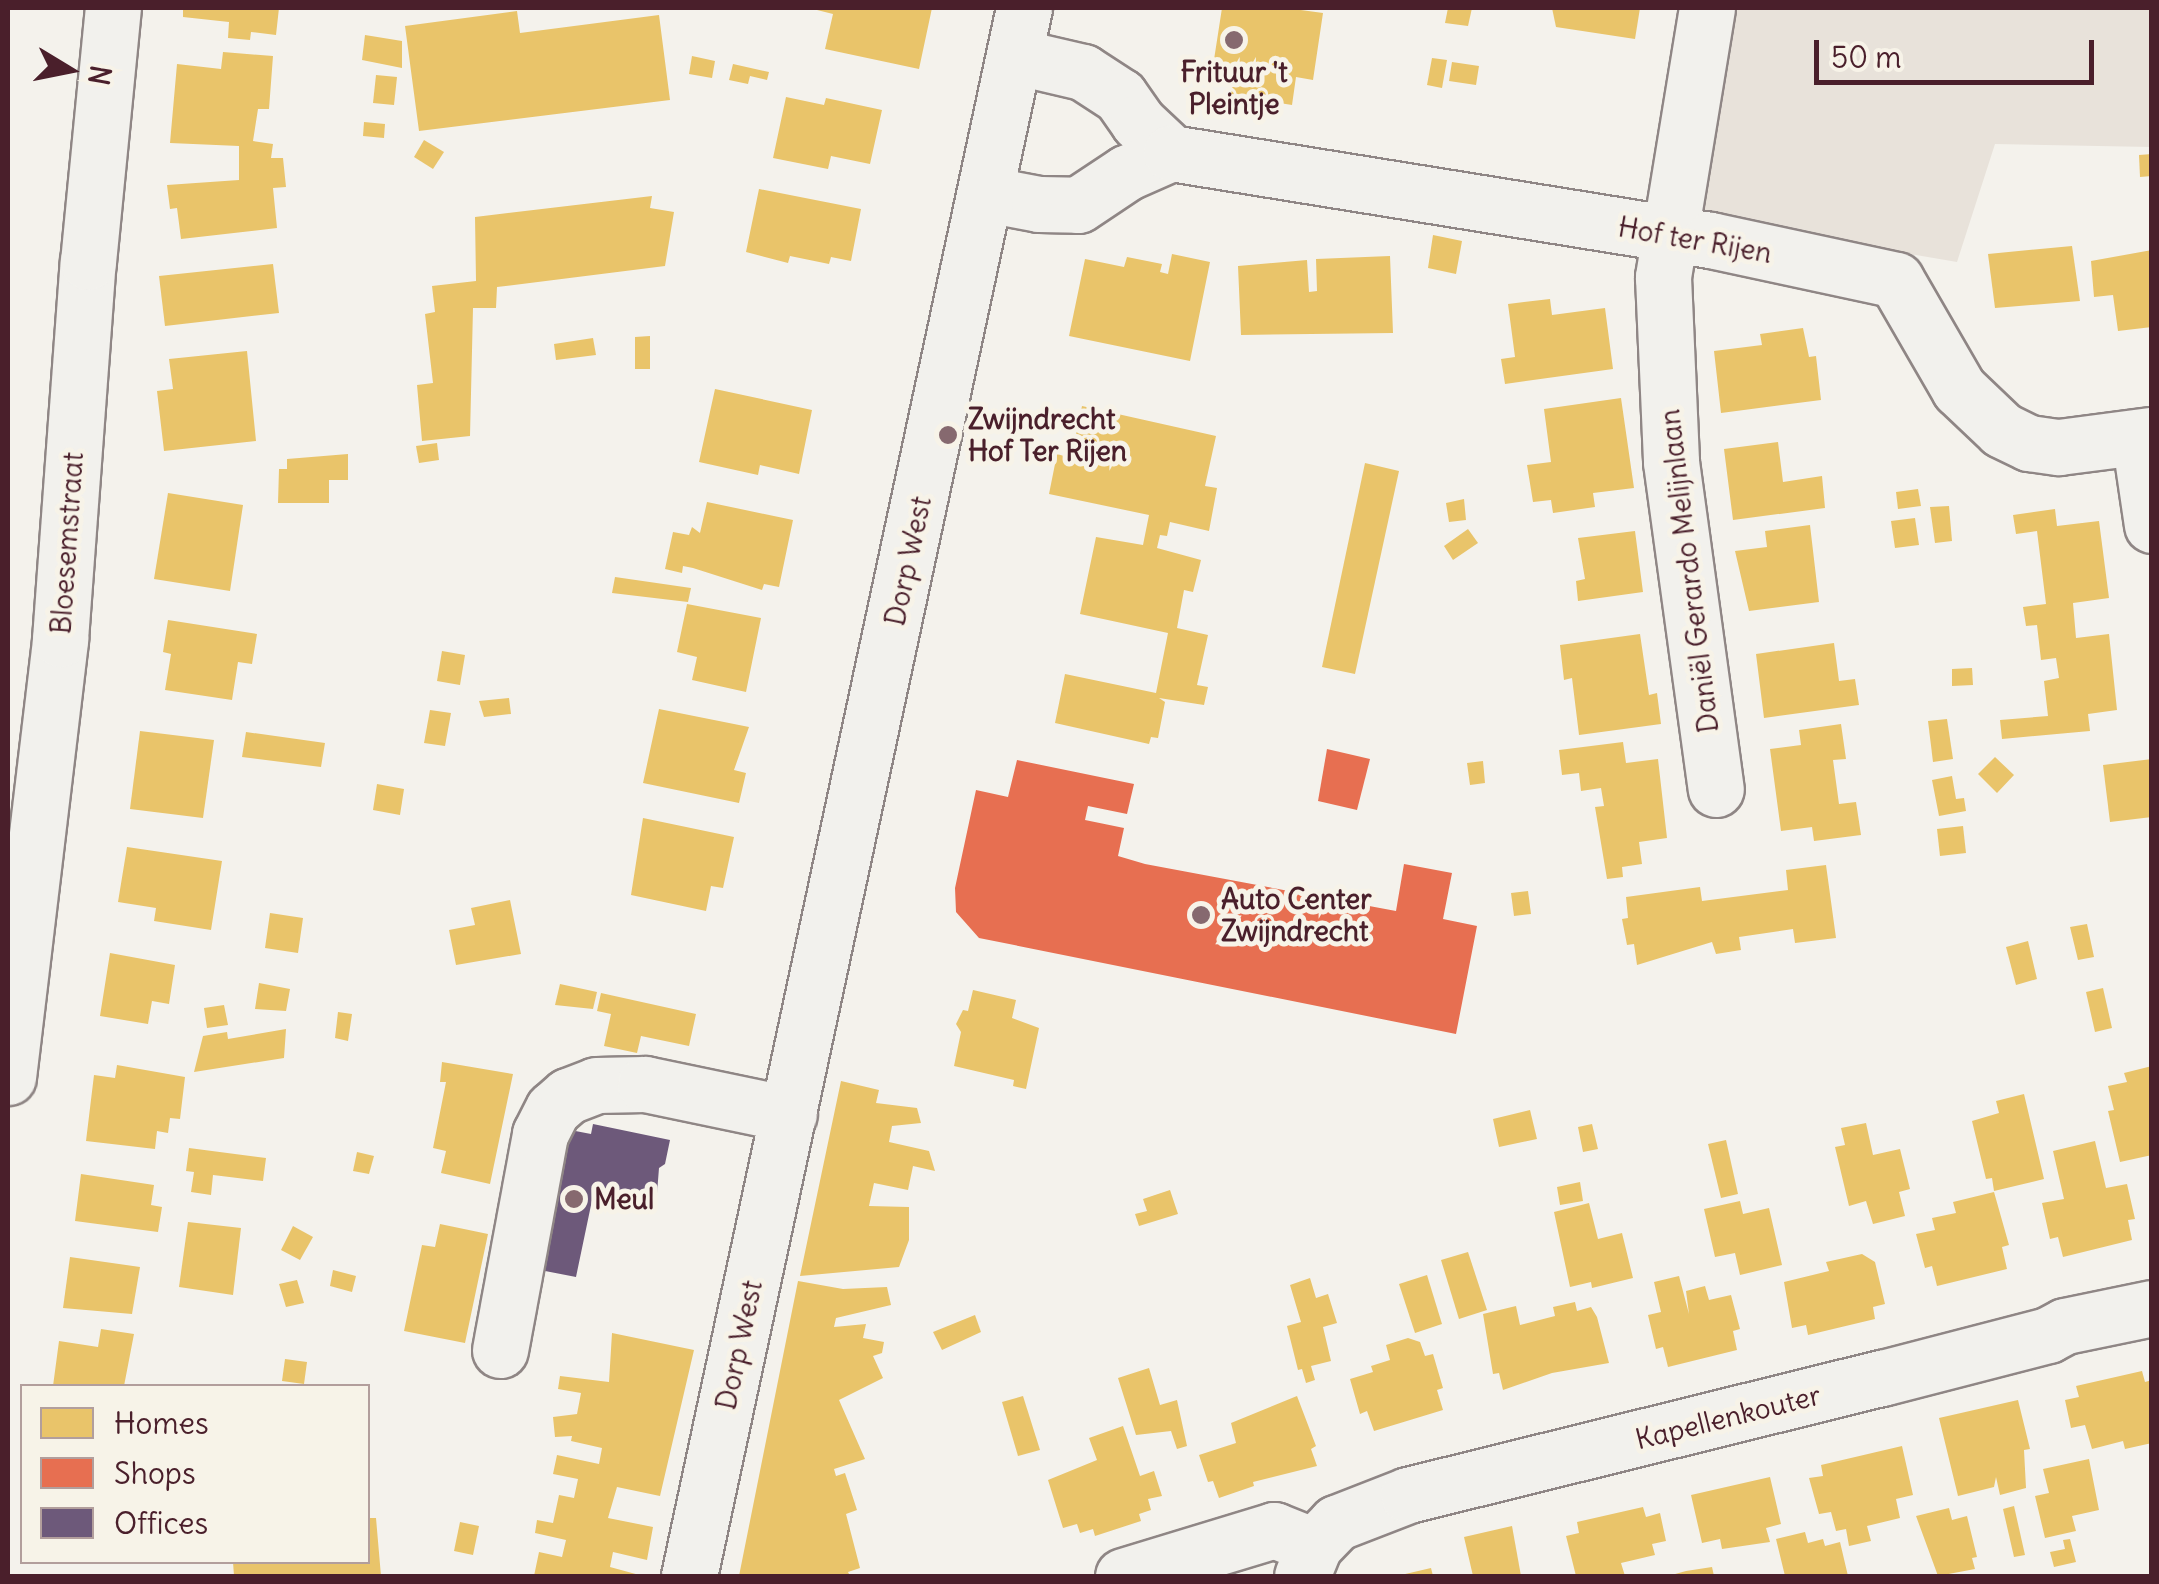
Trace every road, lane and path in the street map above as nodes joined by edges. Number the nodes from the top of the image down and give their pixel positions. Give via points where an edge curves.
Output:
1 (113, 8) edge
2 (1707, 8) edge
3 (1020, 32) edge
4 (1170, 153) junction
5 (986, 194) junction
6 (1668, 233) junction
7 (2145, 436) edge
8 (2152, 525) edge
9 (1716, 789) dead end
10 (8, 1077) edge
11 (788, 1114) junction
12 (2152, 1308) edge
13 (500, 1350) dead end
14 (1308, 1561) edge
15 (689, 1576) edge
16 (1123, 1576) edge

1 - 10 street, Bloesemstraat via 60,639
2 - 6 street, Daniël Gerardo Melijnlaan
3 - 4 street via 1120,96
3 - 5 street, Dorp West
4 - 5 street via 1078,204
4 - 6 street, Hof ter Rijen
5 - 11 street, Dorp West
6 - 7 street, Hof ter Rijen via 1896,280 1959,389 2002,430 2029,443 2059,447
6 - 9 street, Daniël Gerardo Melijnlaan via 1662,278 1671,462
7 - 8 street, Hof ter Rijen
11 - 13 street via 645,1084 596,1085 568,1096 540,1134
11 - 15 street, Dorp West
12 - 14 street, Kapellenkouter via 1408,1495 1336,1523
14 - 16 street, Kapellenkouter via 1274,1530

